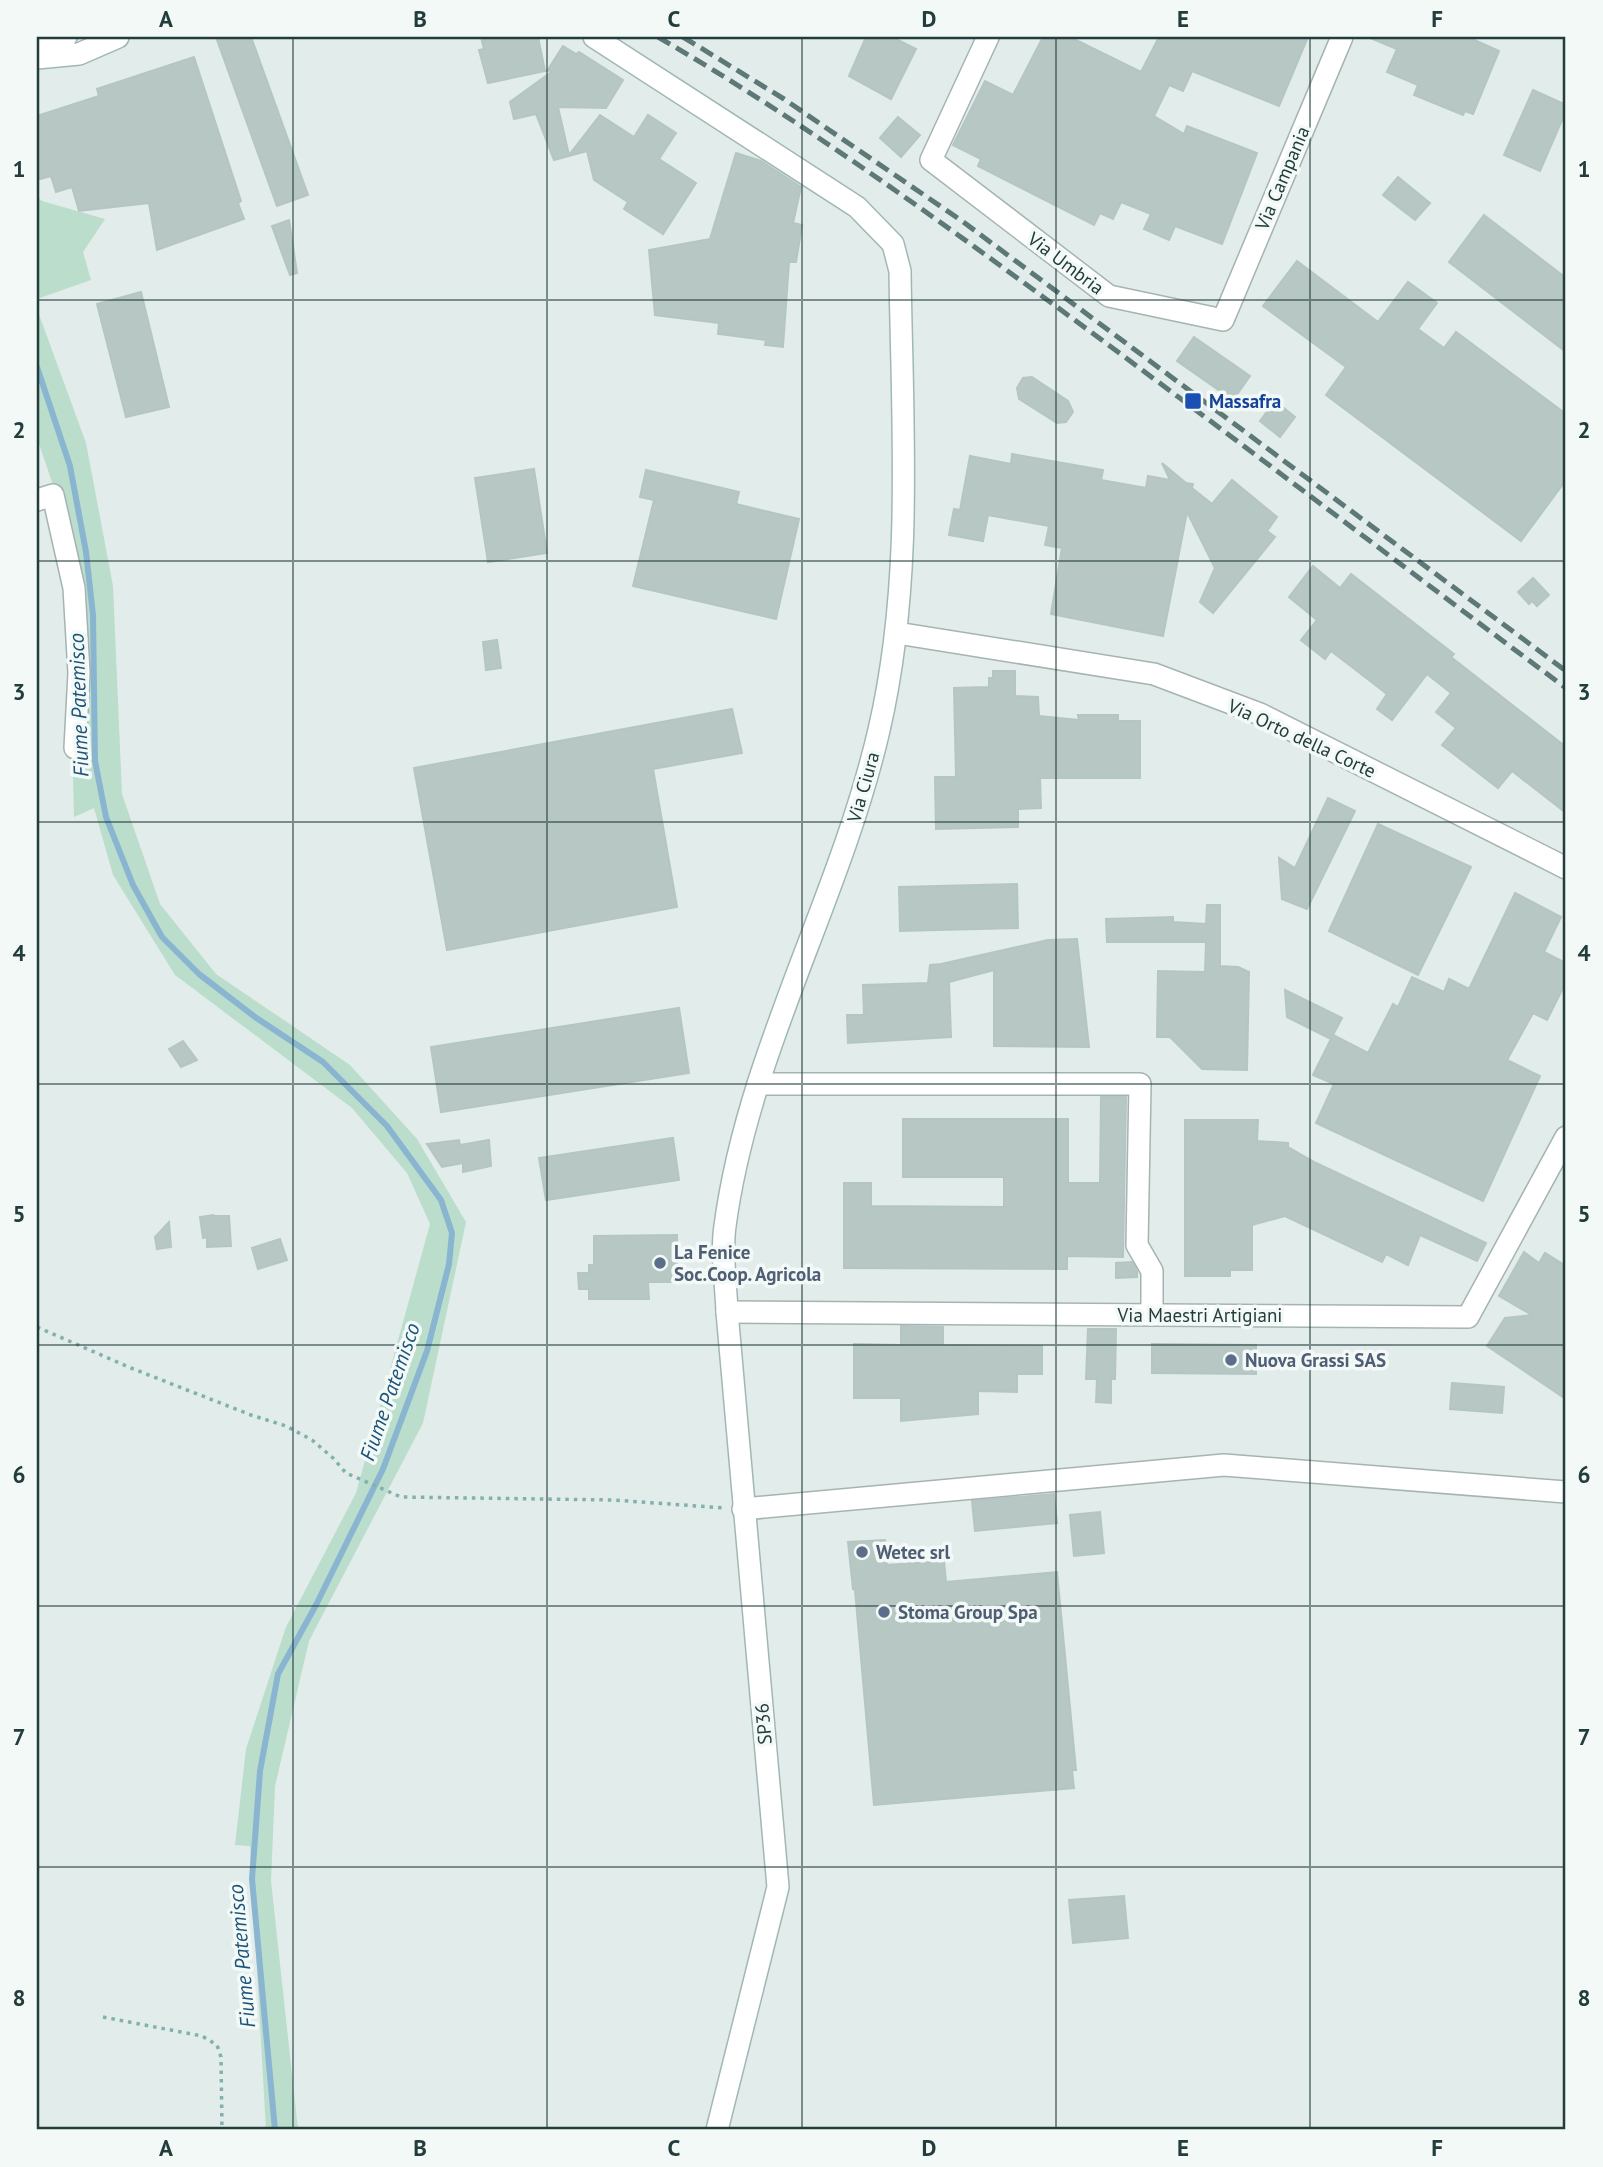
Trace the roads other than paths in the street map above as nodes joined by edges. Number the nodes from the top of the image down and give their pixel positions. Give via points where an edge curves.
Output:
1 (42, 37) edge
2 (66, 37) edge
3 (117, 37) edge
4 (594, 37) edge
5 (988, 37) edge
6 (1342, 37) edge
7 (37, 42) edge
8 (37, 52) edge
9 (37, 58) edge
10 (1223, 320) joint
11 (37, 500) edge
12 (897, 633) junction
13 (75, 748) dead end
14 (1566, 868) edge
15 (758, 1084) junction
16 (1566, 1138) edge
17 (727, 1312) junction
18 (1152, 1315) junction
19 (1566, 1492) edge
20 (743, 1509) junction
21 (717, 2130) edge

1 - 7 street
2 - 8 street
3 - 9 street via 79,54
4 - 12 street, Via Ciura via 857,207 893,244 900,271 904,510
5 - 10 street, Via Umbria via 931,160 1109,296
6 - 10 street, Via Campania
11 - 13 street via 53,495 74,588 79,673
12 - 14 street, Via Orto della Corte via 1153,674 1260,714
12 - 15 street, Via Ciura via 879,730 852,828
15 - 17 street, Via Ciura via 738,1152 724,1229
15 - 18 street via 1140,1084 1138,1245 1152,1271
16 - 18 street, Via Maestri Artigiani via 1468,1317
17 - 18 street, Via Maestri Artigiani
17 - 20 street, SP36 / SP36
19 - 20 street via 1224,1465
20 - 21 street, SP36 / SP36 via 779,1887

